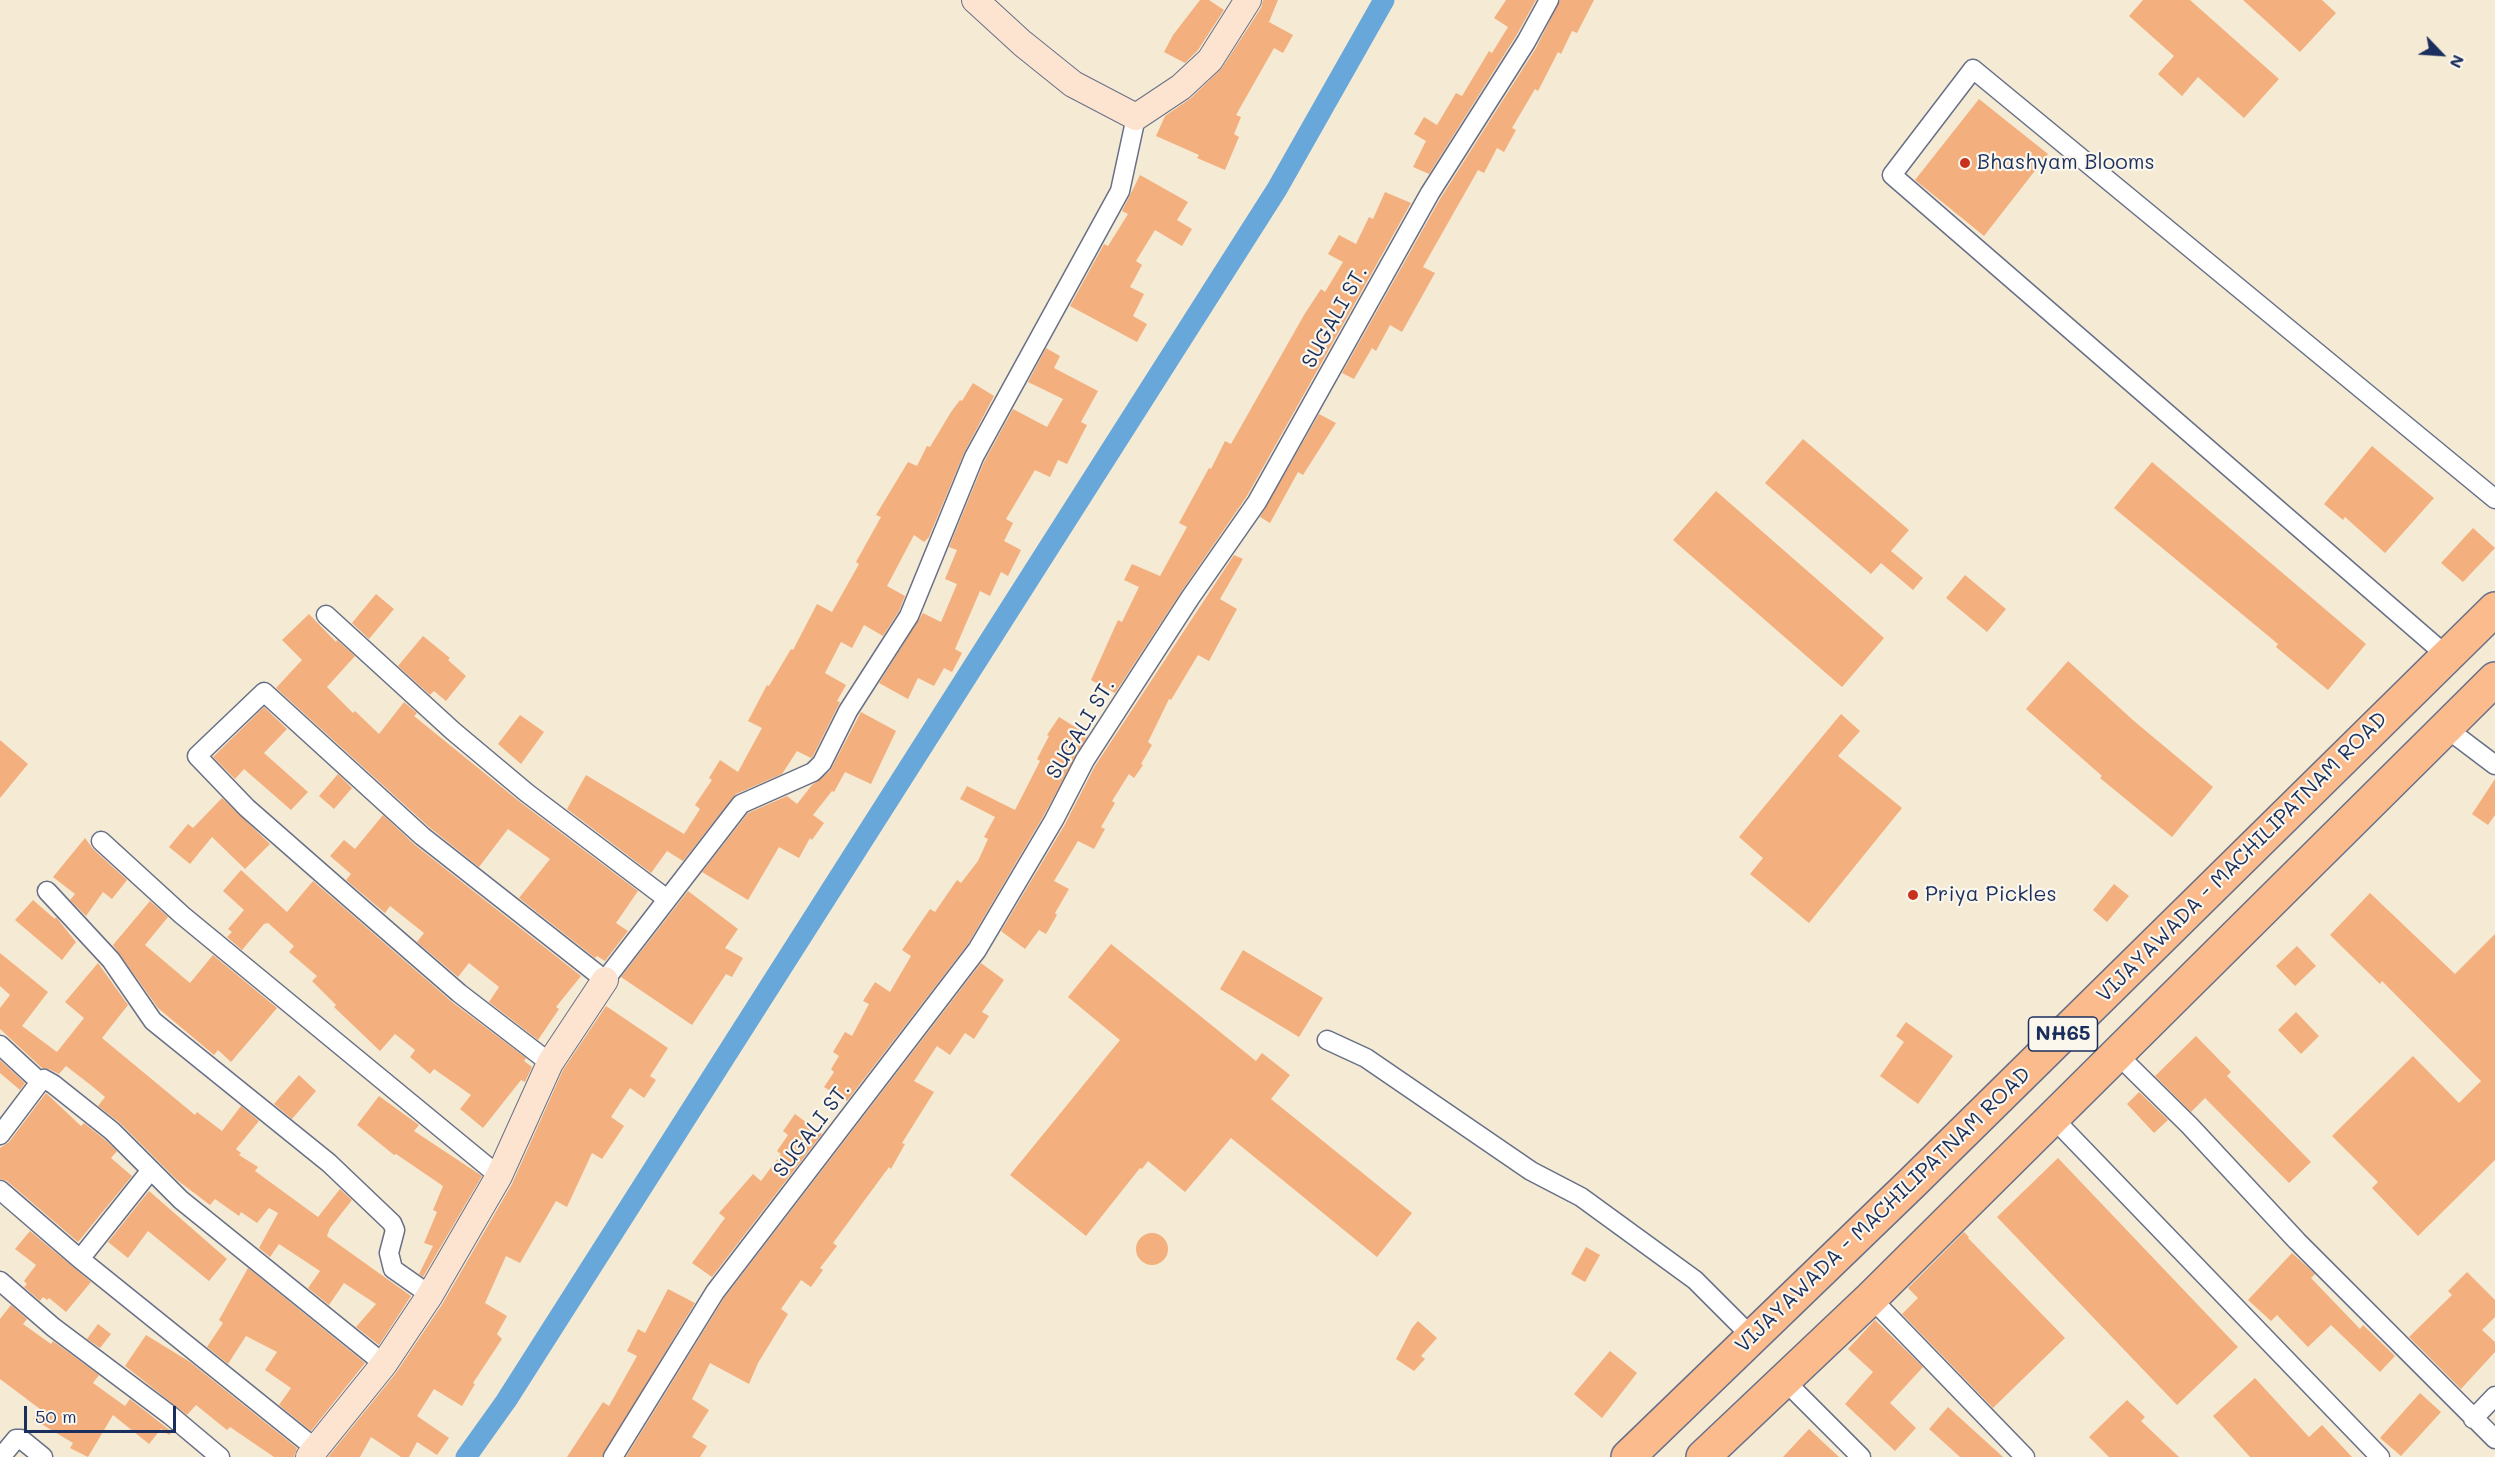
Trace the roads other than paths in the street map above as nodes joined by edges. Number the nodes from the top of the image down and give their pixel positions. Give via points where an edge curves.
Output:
1 (975, 0) edge
2 (1248, 0) edge
3 (1549, 0) edge
4 (1136, 117) junction
5 (2495, 500) edge
6 (2495, 609) edge
7 (326, 615) dead end
8 (2447, 656) junction
9 (2495, 679) edge
10 (2446, 728) junction
11 (2495, 765) edge
12 (101, 841) dead end
13 (47, 891) dead end
14 (667, 900) junction
15 (605, 980) junction
16 (1327, 1040) dead end
17 (0, 1045) edge
18 (2117, 1054) junction
19 (550, 1063) junction
20 (40, 1082) junction
21 (2053, 1118) junction
22 (0, 1135) edge
23 (151, 1170) junction
24 (499, 1176) junction
25 (0, 1190) edge
26 (80, 1258) junction
27 (0, 1281) edge
28 (430, 1295) junction
29 (1871, 1298) junction
30 (1757, 1333) junction
31 (384, 1364) junction
32 (1783, 1380) junction
33 (2495, 1396) edge
34 (2473, 1419) junction
35 (2495, 1439) edge
36 (312, 1453) edge
37 (2, 1457) edge
38 (44, 1457) edge
39 (220, 1457) edge
40 (613, 1457) edge
41 (1628, 1457) edge
42 (1703, 1457) edge
43 (1861, 1457) edge
44 (2025, 1457) edge
45 (2380, 1457) edge

1 - 4 street via 1073,84
2 - 4 street via 1210,60 1181,87
3 - 40 street, SUGALI ST. via 1430,193 1257,502 1085,760 977,950 716,1292
4 - 14 street via 1120,191 974,457 909,616 848,711 822,763 813,772 741,804
5 - 8 street via 1973,69 1892,175
6 - 8 highway, VIJAYAWADA - MACHILIPATNAM ROAD / NH65
7 - 14 street via 527,793
8 - 30 highway, VIJAYAWADA - MACHILIPATNAM ROAD / NH65
9 - 10 highway, NH65
10 - 11 street
10 - 18 highway, NH65
12 - 24 street via 182,915
13 - 28 street via 111,960 153,1021 329,1163 392,1223 395,1230 389,1253 393,1269
14 - 15 street
15 - 19 street
15 - 19 street via 423,836 264,692 197,756 247,808 352,900 459,993
16 - 30 street via 1366,1058 1531,1171 1581,1197 1695,1280 1747,1332
17 - 20 street
18 - 21 highway, NH65
18 - 34 street
19 - 24 street
20 - 22 street
20 - 23 street via 44,1079 63,1090
21 - 29 highway, NH65
21 - 45 street
23 - 26 street
23 - 31 street via 181,1200
24 - 28 street
25 - 26 street
26 - 36 street
27 - 39 street
28 - 31 street
29 - 32 highway, NH65
29 - 44 street
30 - 41 highway, VIJAYAWADA - MACHILIPATNAM ROAD / NH65
31 - 36 street
32 - 42 highway, NH65
32 - 43 street
33 - 34 street
34 - 35 street
37 - 38 street via 21,1439

